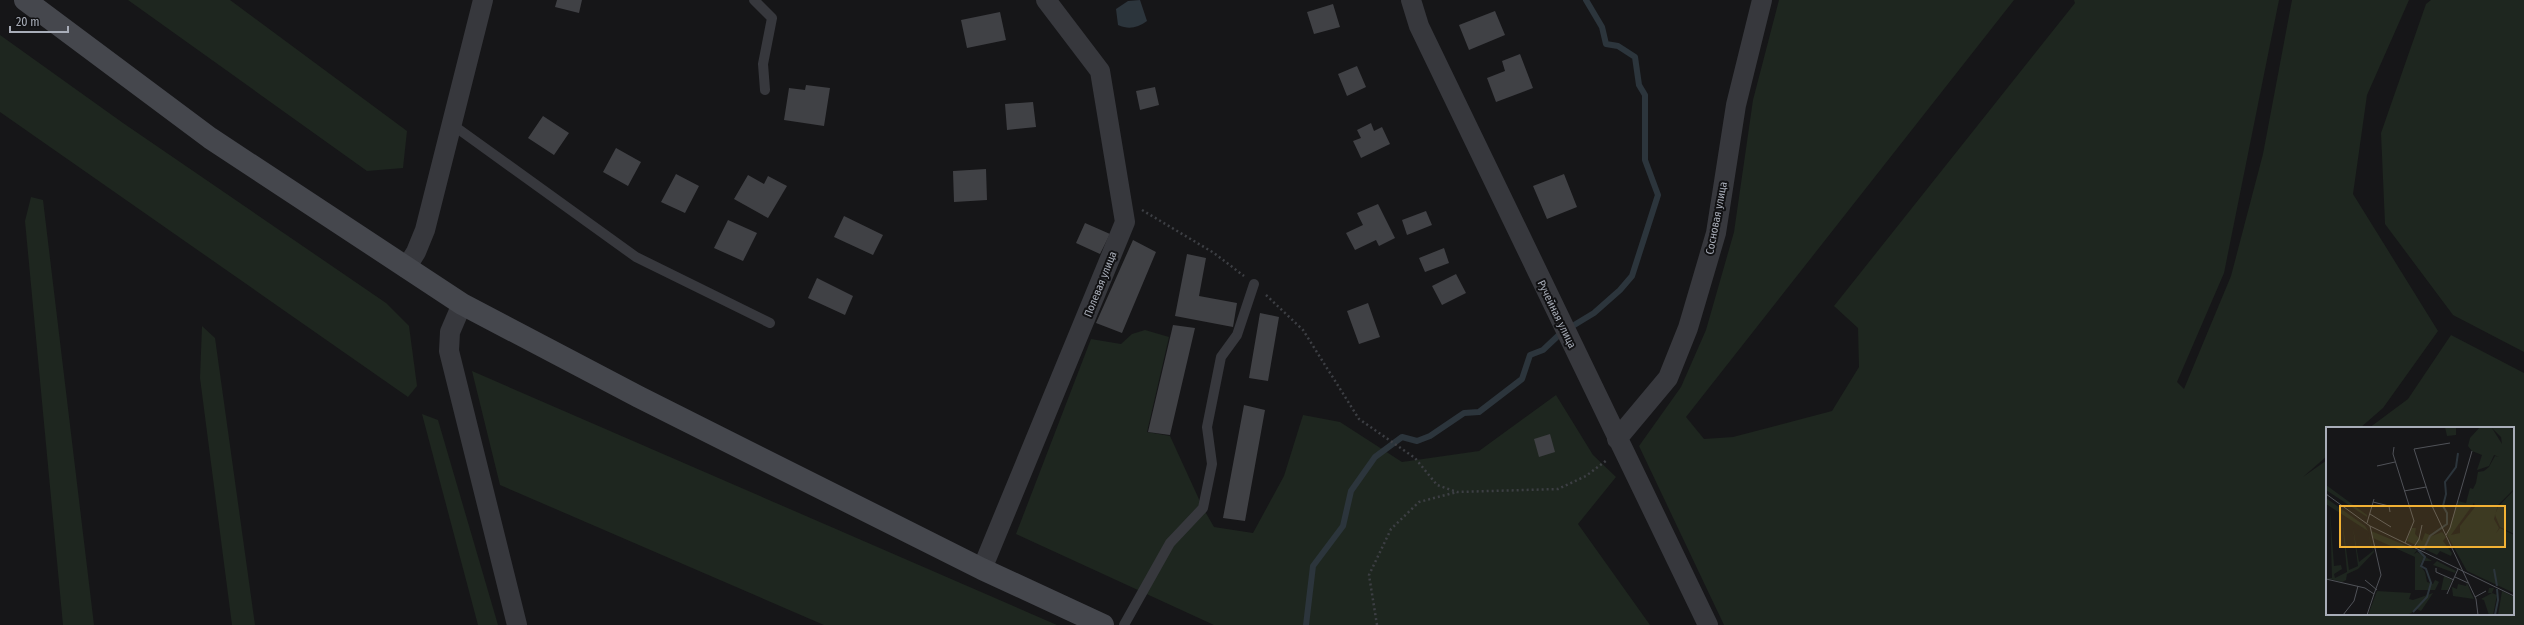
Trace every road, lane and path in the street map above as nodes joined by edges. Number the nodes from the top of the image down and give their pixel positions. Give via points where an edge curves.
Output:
1 (25, 0) edge
2 (483, 0) edge
3 (754, 0) edge
4 (1046, 0) edge
5 (1411, 0) edge
6 (1762, 0) edge
7 (765, 90) dead end
8 (450, 123) junction
9 (1121, 198) junction
10 (406, 268) junction
11 (1254, 284) junction
12 (462, 304) junction
13 (770, 323) dead end
14 (1620, 444) junction
15 (1457, 492) junction
16 (982, 569) junction
17 (517, 625) edge
18 (1103, 625) edge
19 (1124, 625) edge
20 (1377, 625) edge
21 (1708, 625) edge

1 - 10 main road via 210,138
2 - 8 street
3 - 7 lane via 772,18 763,64
4 - 9 street, Полевая улица via 1100,71
5 - 14 street, Ручейная улица via 1419,26
6 - 14 street, Сосновая улица via 1736,106 1716,233 1688,328 1668,378
8 - 10 street via 425,230
8 - 13 lane via 636,257
9 - 11 path via 1214,253
9 - 16 street, Полевая улица via 1126,222
10 - 12 main road
11 - 15 path via 1303,330 1359,419 1415,458 1437,485
11 - 19 lane via 1237,335 1221,357 1207,427 1212,464 1203,508 1170,543
12 - 16 main road via 639,397
12 - 17 street via 450,332 449,351
14 - 15 path via 1586,476 1558,489
14 - 21 street, Ручейная улица
15 - 20 path via 1419,502 1391,529 1369,575
16 - 18 main road

